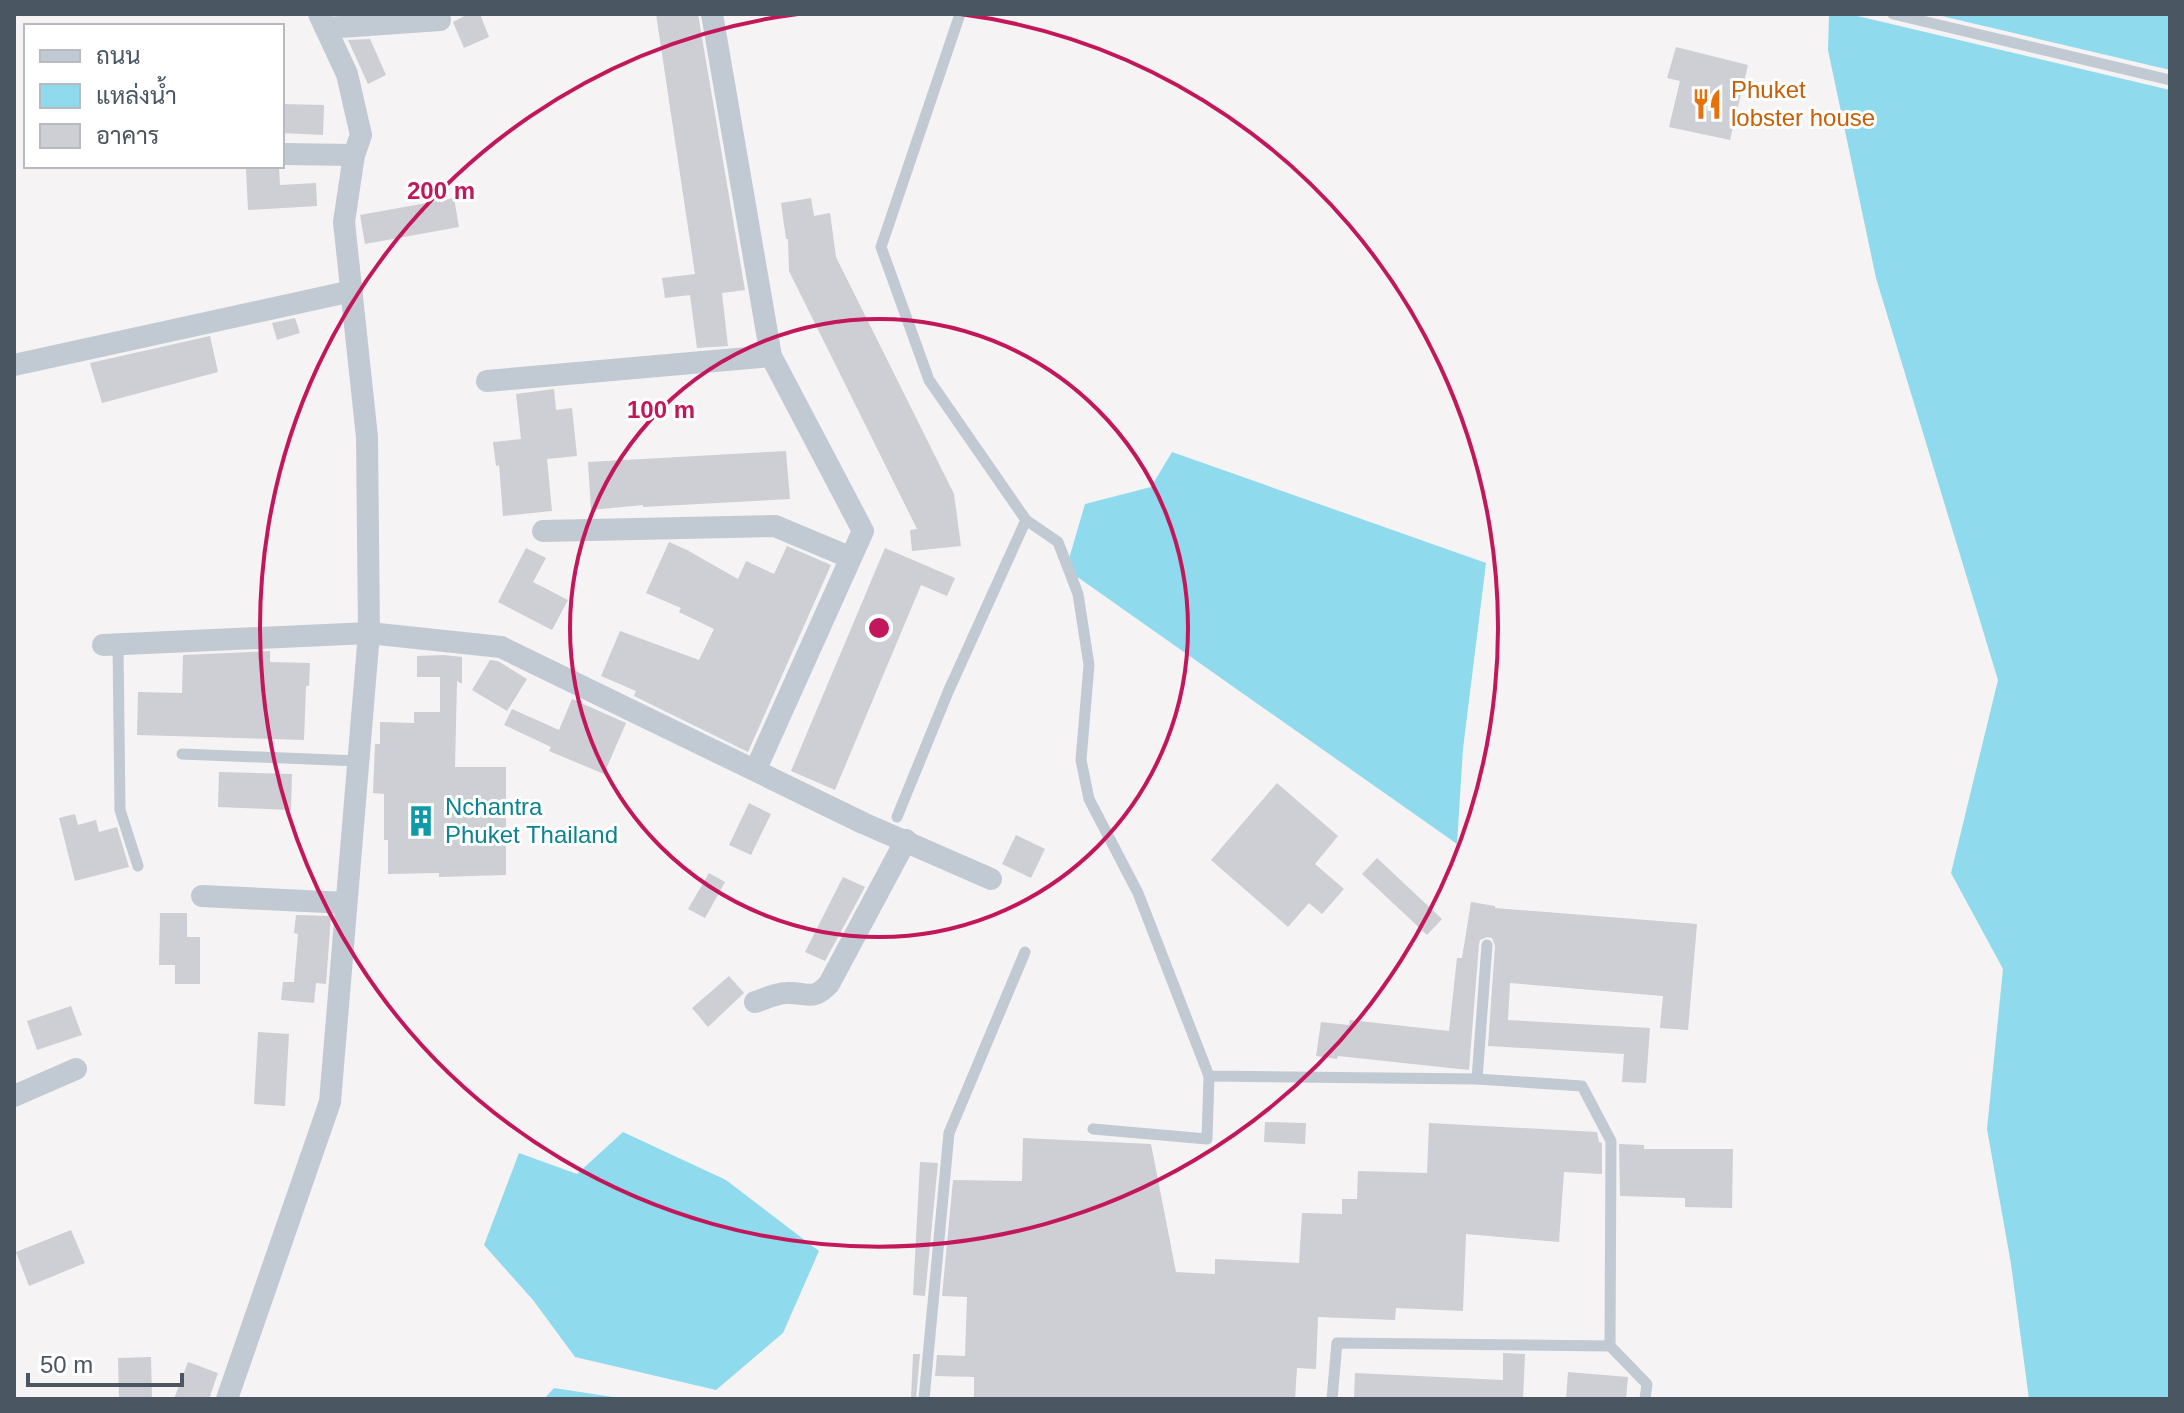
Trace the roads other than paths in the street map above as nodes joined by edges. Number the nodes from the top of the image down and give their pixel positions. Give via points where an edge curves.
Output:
1 (712, 14) edge
2 (960, 14) edge
3 (1893, 14) edge
4 (440, 20) dead end
5 (323, 21) edge
6 (2170, 80) edge
7 (284, 154) edge
8 (354, 155) junction
9 (352, 291) junction
10 (771, 356) junction
11 (14, 365) edge
12 (487, 381) dead end
13 (1026, 520) junction
14 (543, 531) dead end
15 (849, 557) junction
16 (369, 633) junction
17 (110, 645) joint
18 (182, 754) dead end
19 (760, 760) dead end
20 (358, 761) junction
21 (897, 817) dead end
22 (906, 840) junction
23 (138, 866) dead end
24 (991, 879) dead end
25 (202, 896) dead end
26 (346, 903) junction
27 (1487, 945) dead end
28 (1025, 952) dead end
29 (755, 1002) dead end
30 (76, 1069) dead end
31 (1209, 1076) junction
32 (1477, 1079) junction
33 (14, 1096) edge
34 (1093, 1129) dead end
35 (1610, 1346) junction
36 (227, 1399) edge
37 (924, 1399) edge
38 (1332, 1399) edge
39 (1645, 1399) edge

1 - 10 street
2 - 13 lane via 881,247 929,380
3 - 6 lane
4 - 5 street
5 - 8 street via 347,74 361,135
7 - 8 street
8 - 9 street via 344,222
9 - 11 street
9 - 16 street via 367,437
10 - 12 street
10 - 15 street via 863,531
13 - 21 lane
13 - 31 lane via 1058,542 1078,594 1089,665 1081,760 1089,799 1138,893
14 - 15 street via 775,526
15 - 19 street
16 - 17 street
16 - 20 street
16 - 22 street via 501,647
17 - 23 lane via 120,810
18 - 20 lane
20 - 26 street
22 - 24 street
22 - 29 street via 829,984 812,996 785,993
25 - 26 street
26 - 36 street via 330,1102
27 - 32 lane
28 - 37 lane via 949,1133
30 - 33 street
31 - 32 lane
31 - 34 lane via 1207,1139
32 - 35 lane via 1582,1086 1611,1141
35 - 38 lane via 1337,1343
35 - 39 lane via 1647,1384

